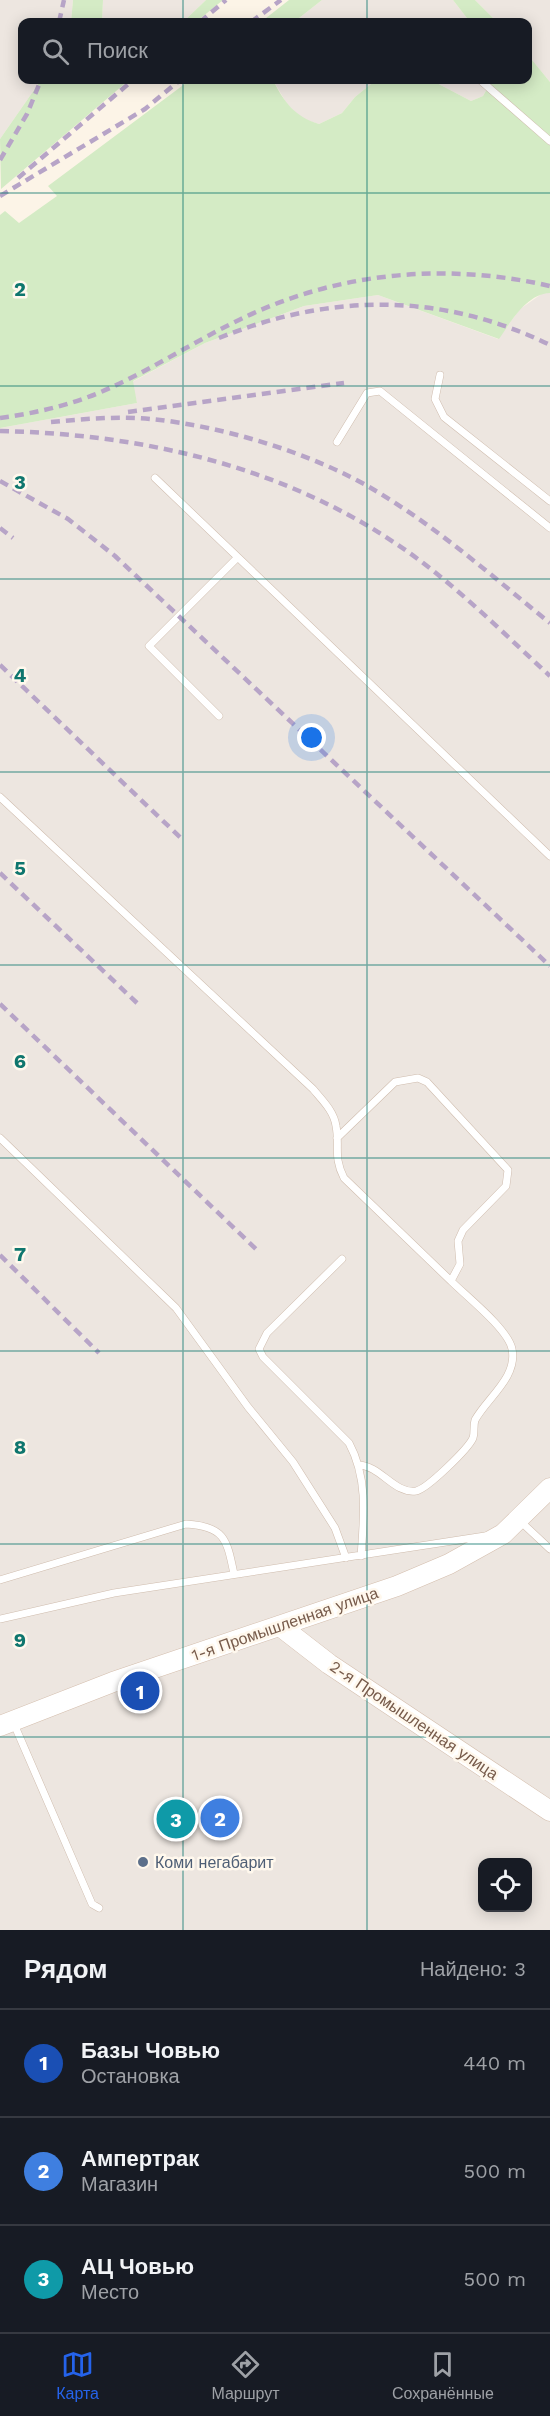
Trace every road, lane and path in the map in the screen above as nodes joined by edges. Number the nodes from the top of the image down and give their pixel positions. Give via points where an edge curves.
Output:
1 (485, 84) edge
2 (550, 141) edge
3 (440, 375) dead end
4 (337, 442) dead end
5 (155, 478) dead end
6 (550, 501) edge
7 (550, 528) edge
8 (237, 558) junction
9 (219, 716) dead end
10 (0, 797) edge
11 (550, 856) edge
12 (0, 1138) edge
13 (337, 1138) junction
14 (342, 1259) dead end
15 (451, 1281) junction
16 (359, 1466) junction
17 (550, 1488) edge
18 (519, 1520) junction
19 (503, 1533) junction
20 (550, 1549) edge
21 (361, 1556) junction
22 (346, 1558) junction
23 (234, 1574) junction
24 (0, 1580) edge
25 (0, 1618) edge
26 (280, 1626) junction
27 (7, 1724) edge
28 (550, 1811) edge
29 (99, 1908) dead end

1 - 2 lane
3 - 6 lane via 435,399 444,417
4 - 7 lane via 367,393 380,391
5 - 8 lane
8 - 9 lane via 149,646
8 - 11 lane
10 - 13 lane via 313,1089 332,1112
12 - 22 lane via 176,1308 293,1462 335,1528
13 - 15 lane via 337,1164 344,1178
13 - 15 lane via 395,1082 418,1078 427,1082 502,1161 508,1170 506,1185 463,1230 458,1241 460,1264
14 - 16 lane via 267,1333 259,1349 349,1443
15 - 16 lane via 508,1338 513,1358 507,1376 474,1422 472,1439 426,1487 407,1490 376,1469
16 - 21 lane via 364,1499
17 - 18 main road, 1-я Промышленная улица
18 - 19 main road, 1-я Промышленная улица
18 - 20 lane
19 - 21 lane
19 - 26 main road, 1-я Промышленная улица via 450,1564
21 - 22 lane
22 - 23 lane
23 - 24 lane via 225,1539 217,1530 186,1524
23 - 25 lane via 114,1593
26 - 27 main road, 1-я Промышленная улица via 113,1682
26 - 28 main road, 2-я Промышленная улица via 329,1664
27 - 29 lane via 92,1904

